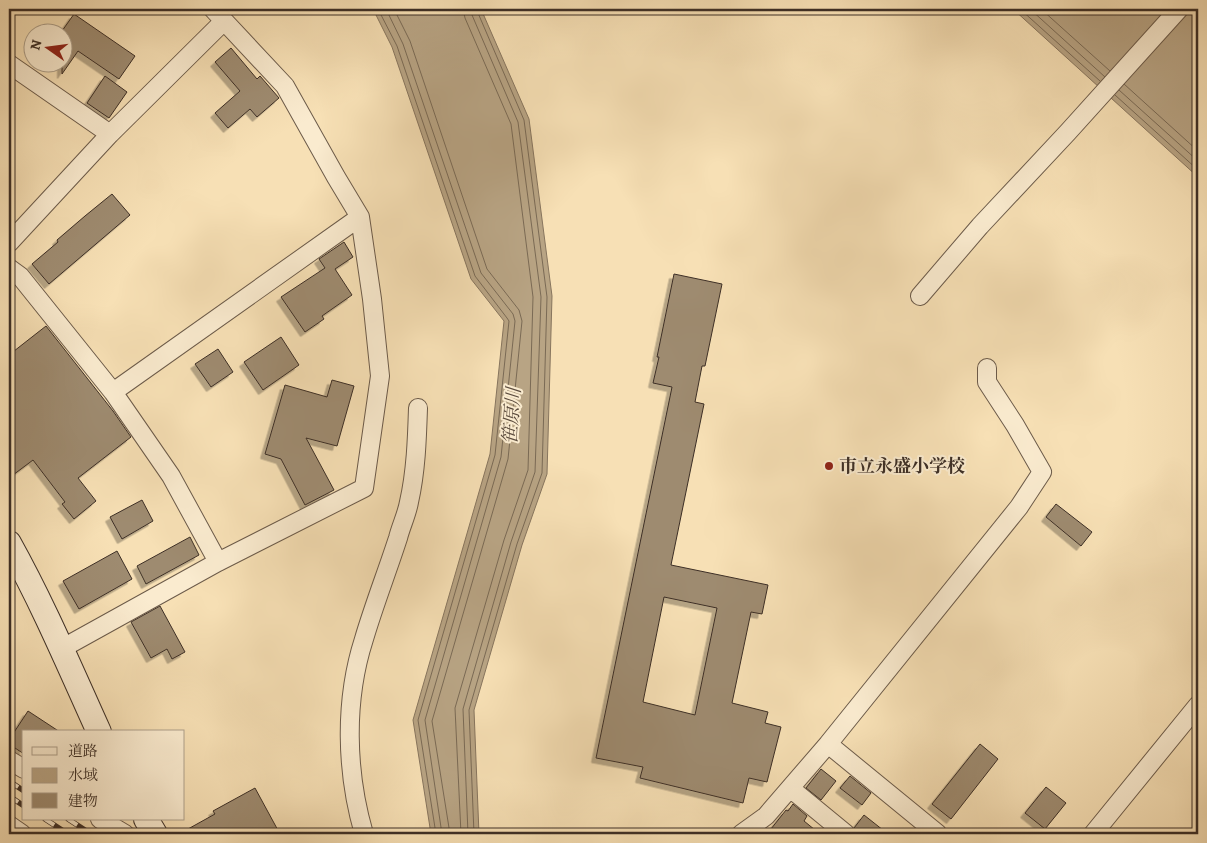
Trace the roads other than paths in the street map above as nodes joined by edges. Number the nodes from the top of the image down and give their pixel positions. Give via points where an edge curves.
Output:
1 (1179, 9) edge
2 (219, 15) edge
3 (9, 64) edge
4 (110, 134) junction
5 (360, 217) junction
6 (9, 243) edge
7 (9, 268) edge
8 (920, 296) dead end
9 (987, 368) dead end
10 (113, 392) junction
11 (418, 408) dead end
12 (9, 543) edge
13 (218, 562) junction
14 (61, 649) junction
15 (1198, 706) edge
16 (98, 730) edge
17 (828, 744) junction
18 (9, 760) edge
19 (22, 768) edge
20 (790, 788) junction
21 (102, 820) edge
22 (147, 820) edge
23 (9, 825) edge
24 (22, 834) edge
25 (124, 834) edge
26 (155, 834) edge
27 (364, 834) edge
28 (741, 834) edge
29 (846, 834) edge
30 (938, 834) edge
31 (1093, 834) edge

1 - 8 street
2 - 4 street
2 - 5 street via 285,86
3 - 4 street
4 - 6 street
5 - 10 street
5 - 13 street via 380,376 364,488
7 - 10 street via 20,276
9 - 17 street via 987,382 1042,472 1020,507
10 - 13 street via 170,476
11 - 27 street via 417,452 409,502 363,641 351,708 352,776
12 - 14 street
13 - 14 street
14 - 16 street
15 - 31 street
17 - 20 street
17 - 30 street
18 - 19 street
20 - 28 street via 766,816
20 - 29 street
21 - 25 street
22 - 26 street
23 - 24 street

